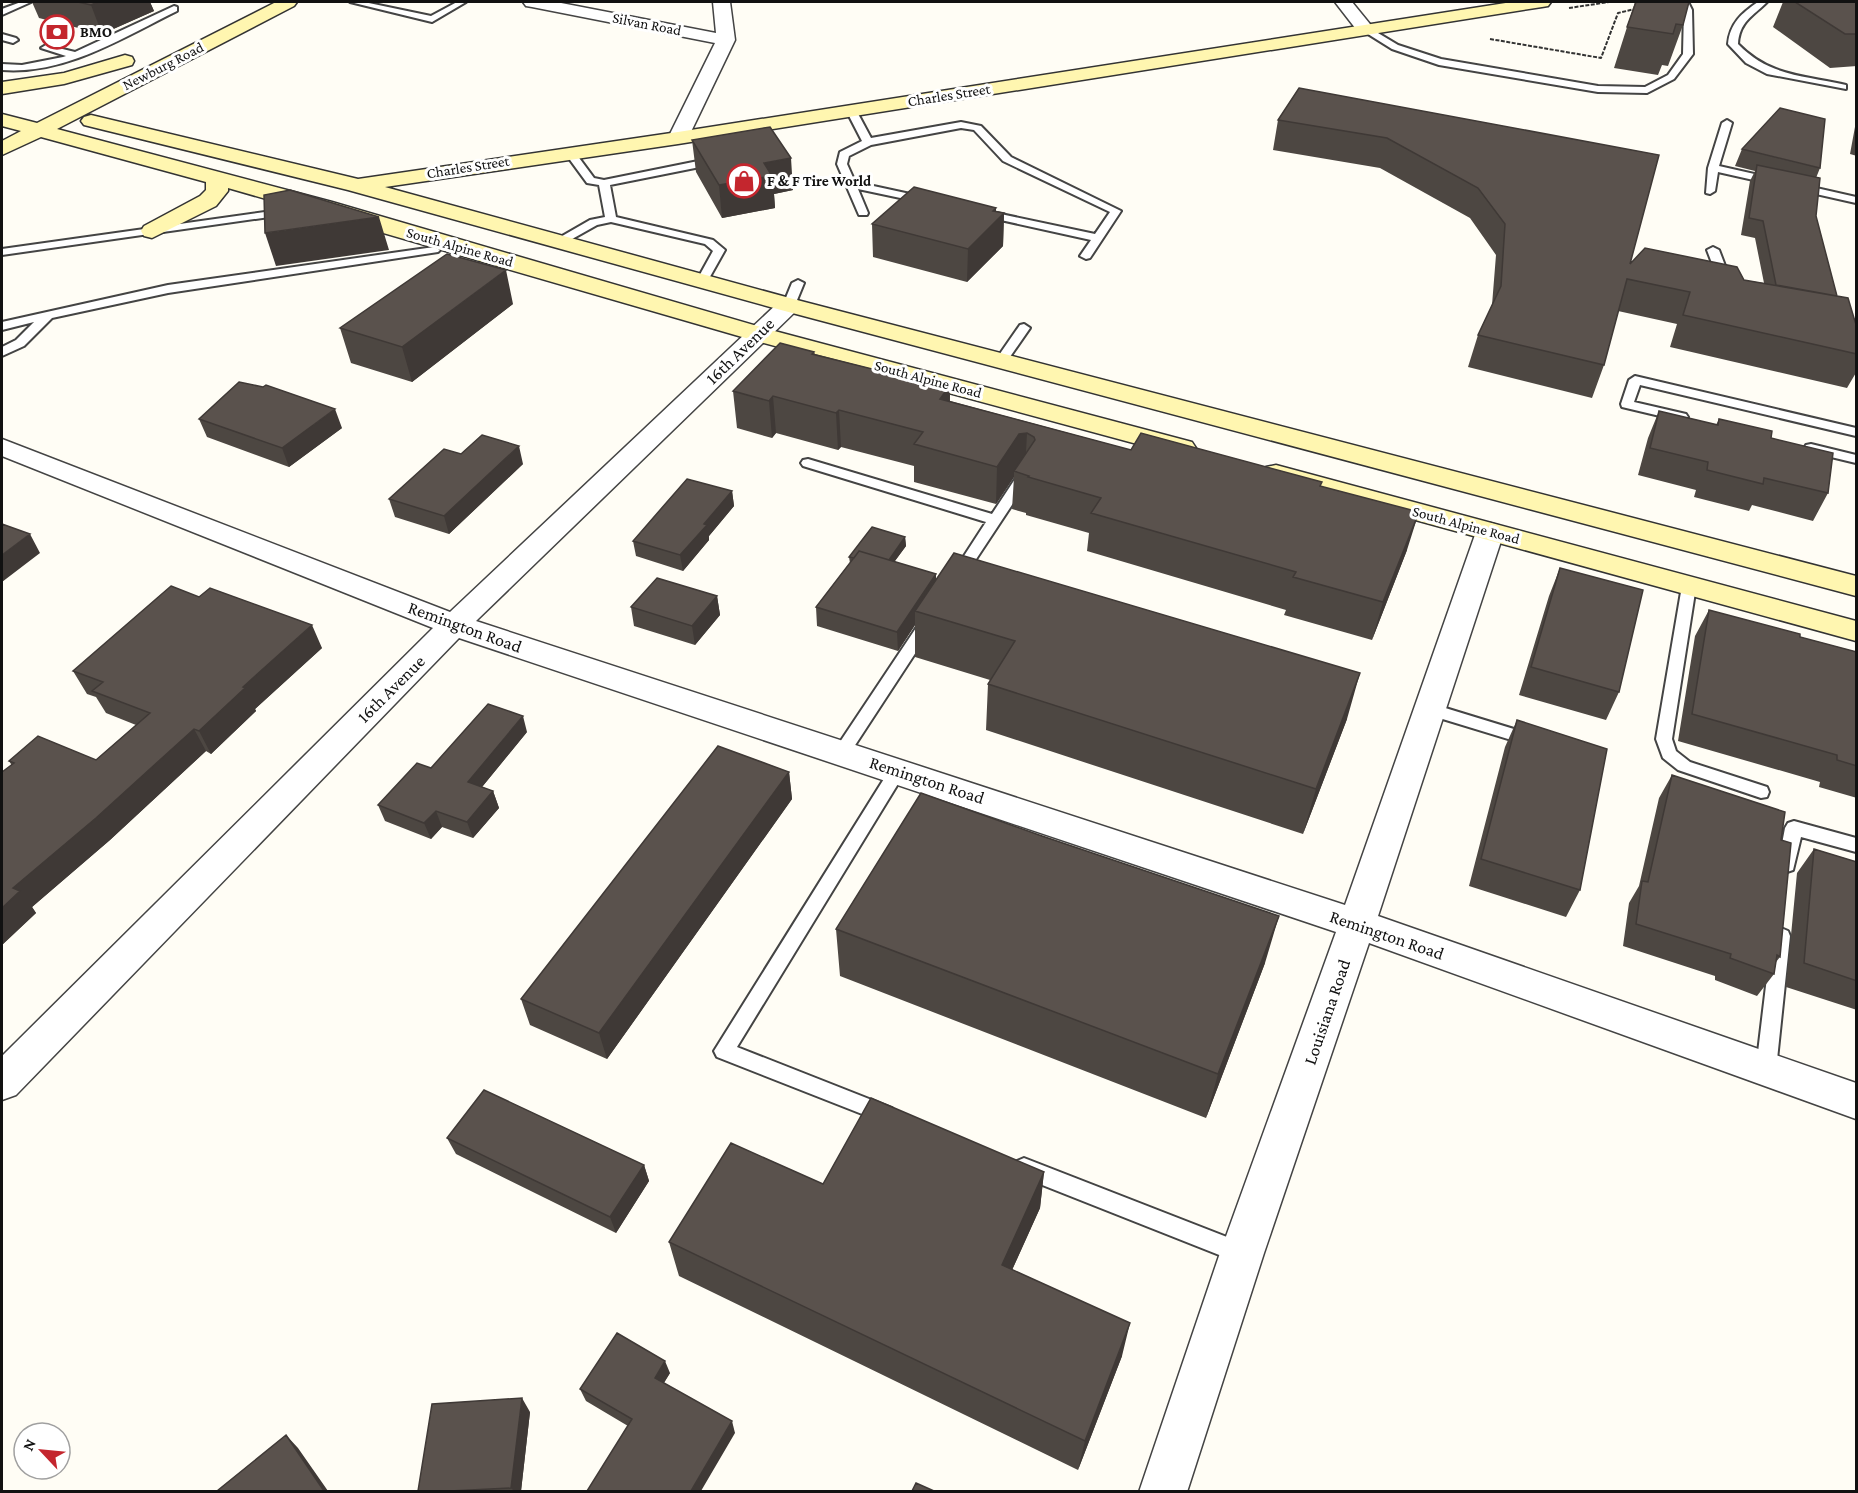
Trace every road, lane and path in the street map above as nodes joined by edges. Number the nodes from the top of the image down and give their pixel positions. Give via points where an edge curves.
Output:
1 (27, 2) edge
2 (288, 2) edge
3 (354, 2) edge
4 (462, 2) edge
5 (532, 2) edge
6 (722, 2) edge
7 (1343, 2) edge
8 (1542, 2) edge
9 (1763, 2) edge
10 (1685, 4) edge
11 (174, 9) dead end
12 (2, 12) edge
13 (1365, 29) junction
14 (2, 38) edge
15 (1480, 38) dead end
16 (13, 40) dead end
17 (726, 40) junction
18 (46, 48) dead end
19 (75, 55) junction
20 (2, 67) edge
21 (159, 68) junction
22 (1843, 87) dead end
23 (2, 88) edge
24 (2, 99) edge
25 (35, 106) junction
26 (851, 110) junction
27 (66, 116) junction
28 (2, 121) edge
29 (1727, 123) dead end
30 (38, 130) junction
31 (145, 134) junction
32 (678, 138) junction
33 (706, 142) junction
34 (868, 142) junction
35 (2, 149) edge
36 (114, 150) junction
37 (570, 153) junction
38 (488, 164) junction
39 (2, 165) edge
40 (1713, 168) junction
41 (217, 178) junction
42 (604, 183) junction
43 (850, 184) junction
44 (355, 185) junction
45 (1710, 190) dead end
46 (1857, 200) edge
47 (940, 204) edge
48 (324, 207) junction
49 (450, 211) junction
50 (974, 211) edge
51 (863, 213) dead end
52 (611, 219) junction
53 (152, 231) junction
54 (1098, 238) junction
55 (561, 241) junction
56 (434, 250) dead end
57 (1713, 250) dead end
58 (2, 252) edge
59 (1086, 256) dead end
60 (703, 280) junction
61 (793, 293) junction
62 (1731, 297) edge
63 (48, 317) junction
64 (2, 326) edge
65 (1024, 328) dead end
66 (758, 334) junction
67 (2, 352) edge
68 (1001, 361) junction
69 (1696, 420) edge
70 (1857, 432) edge
71 (1799, 446) edge
72 (1204, 454) edge
73 (1354, 455) junction
74 (9, 458) edge
75 (1857, 459) edge
76 (808, 463) dead end
77 (1249, 466) edge
78 (1024, 476) edge
79 (1340, 491) junction
80 (995, 520) junction
81 (1490, 532) junction
82 (1689, 586) junction
83 (1857, 586) edge
84 (947, 592) edge
85 (934, 612) edge
86 (454, 625) junction
87 (1857, 631) edge
88 (1429, 709) junction
89 (1551, 746) edge
90 (842, 752) junction
91 (898, 770) junction
92 (1761, 792) dead end
93 (1857, 845) edge
94 (1785, 886) edge
95 (1782, 919) edge
96 (1357, 924) junction
97 (1766, 1069) junction
98 (2, 1082) edge
99 (1857, 1101) edge
100 (900, 1120) edge
101 (1011, 1163) edge
102 (1242, 1254) junction
103 (1163, 1491) edge

1 - 12 lane
2 - 21 main road, Newburg Road
3 - 4 lane via 432,19
5 - 17 street, Silvan Road
6 - 17 street
7 - 13 street
8 - 13 main road, Charles Street
9 - 22 lane via 1743,17 1733,31 1732,44 1749,61 1770,72
10 - 13 lane via 1688,54 1671,77 1647,90 1598,89 1439,62 1395,47
10 - 15 path via 1618,13 1601,58
11 - 19 lane
13 - 26 main road, Charles Street
14 - 16 lane
17 - 32 street
18 - 19 lane
19 - 20 lane via 16,69
21 - 27 main road, Newburg Road
21 - 31 main road via 143,84 130,106 130,118
23 - 25 main road, Newburg Road via 68,78 130,58
24 - 25 main road, South Alpine Road
25 - 27 main road, South Alpine Road
25 - 28 main road, Newburg Road
26 - 33 main road, Charles Street
26 - 34 lane
27 - 30 main road, Newburg Road
27 - 31 main road, South Alpine Road
28 - 30 main road, South Alpine Road
29 - 40 lane
30 - 35 main road, Newburg Road
30 - 36 main road, South Alpine Road
31 - 44 main road, South Alpine Road
32 - 33 main road, Charles Street
32 - 37 main road, Charles Street
33 - 42 lane via 717,157 711,162
34 - 43 lane via 844,154 842,164
34 - 54 lane via 961,125 977,128 1007,159 1116,211
36 - 39 main road via 81,150
36 - 41 main road, South Alpine Road
37 - 38 main road, Charles Street
37 - 42 lane via 591,181
38 - 44 main road, Charles Street
38 - 49 main road via 453,192 447,201
40 - 45 lane
40 - 46 lane
41 - 48 main road, South Alpine Road
41 - 53 main road via 217,191 208,201
42 - 52 lane
43 - 47 lane
43 - 51 lane
44 - 49 main road, South Alpine Road
48 - 53 lane
48 - 66 main road, South Alpine Road
49 - 55 main road, South Alpine Road
50 - 54 lane
52 - 55 lane via 594,222
52 - 60 lane via 709,242 719,250
53 - 58 lane
54 - 59 lane
55 - 60 main road, South Alpine Road
56 - 63 lane via 168,290
57 - 62 lane
60 - 61 main road, South Alpine Road
61 - 66 street, 16th Avenue
61 - 68 main road, South Alpine Road
63 - 64 lane
63 - 67 lane via 20,343
65 - 68 lane
66 - 72 main road, South Alpine Road
66 - 86 street, 16th Avenue
68 - 73 main road, South Alpine Road
69 - 70 lane via 1627,404 1635,380
71 - 75 lane
73 - 79 main road
73 - 83 main road, South Alpine Road
74 - 86 street, Remington Road
76 - 80 lane
77 - 79 main road, South Alpine Road
78 - 80 lane
79 - 81 main road, South Alpine Road
80 - 84 lane
81 - 82 main road, South Alpine Road
81 - 88 street, Louisiana Road
82 - 87 main road, South Alpine Road
82 - 92 lane via 1664,739 1669,754 1684,766
85 - 90 lane
86 - 90 street, Remington Road
86 - 98 street, 16th Avenue
88 - 89 lane
88 - 96 street, Louisiana Road
90 - 91 street, Remington Road
91 - 96 street, Remington Road
91 - 100 lane via 724,1051
93 - 94 lane via 1794,828
95 - 97 lane
96 - 97 street, Remington Road
96 - 102 street, Louisiana Road
97 - 99 street, Remington Road
101 - 102 lane
102 - 103 street, Louisiana Road

